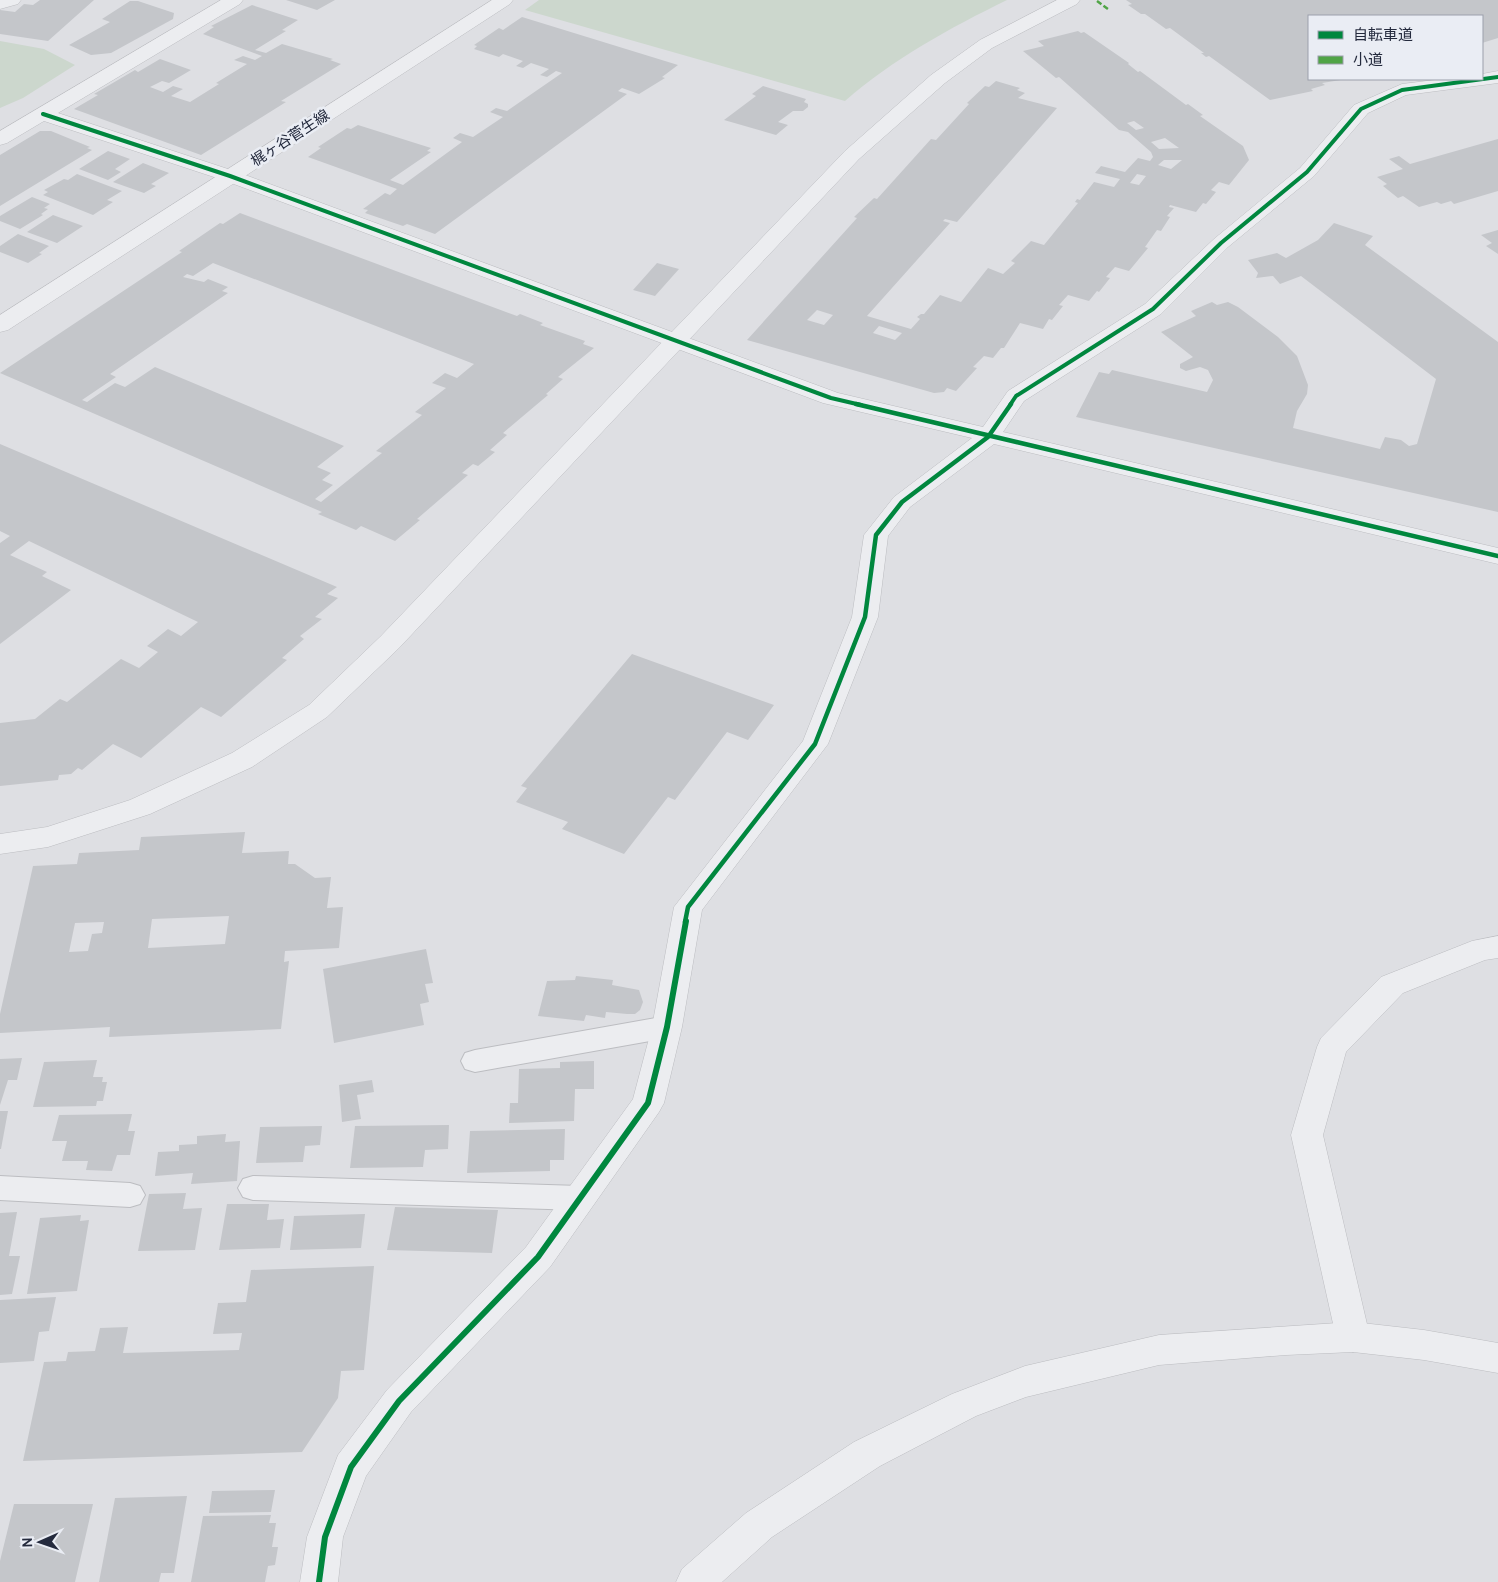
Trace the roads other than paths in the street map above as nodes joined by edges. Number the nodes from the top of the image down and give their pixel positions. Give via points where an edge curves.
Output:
1 (12, 0) edge
2 (234, 0) edge
3 (504, 0) edge
4 (1071, 0) edge
5 (0, 4) edge
6 (1498, 77) edge
7 (1483, 79) edge
8 (1476, 80) edge
9 (43, 114) junction
10 (0, 139) edge
11 (230, 176) junction
12 (0, 325) edge
13 (676, 341) junction
14 (988, 437) junction
15 (1498, 556) edge
16 (0, 844) edge
17 (1498, 947) edge
18 (668, 1027) junction
19 (474, 1061) dead end
20 (0, 1188) edge
21 (253, 1188) dead end
22 (130, 1195) dead end
23 (580, 1198) junction
24 (1354, 1337) junction
25 (1498, 1358) edge
26 (319, 1582) edge
27 (695, 1582) edge

1 - 5 street
2 - 9 street
3 - 11 street, 梶ヶ谷菅生線
4 - 13 street via 986,44 938,79 852,155
6 - 7 street
8 - 14 street via 1402,90 1361,109 1308,172 1221,244 1153,309 1016,396
9 - 10 street
9 - 11 street
11 - 12 street, 梶ヶ谷菅生線
11 - 13 street
13 - 14 street via 831,398
13 - 16 street via 390,642 318,711 242,760 140,807 48,837
14 - 15 street
14 - 18 street via 902,502 876,534 865,617 815,744 688,907
17 - 24 street via 1482,950 1392,985 1332,1047 1307,1135
18 - 19 lane
18 - 23 street via 648,1103
20 - 22 lane
21 - 23 lane
23 - 26 street via 538,1257 400,1401 351,1467 325,1536
24 - 25 street via 1424,1344
24 - 27 street via 1159,1350 1008,1388 964,1405 867,1454 759,1525

